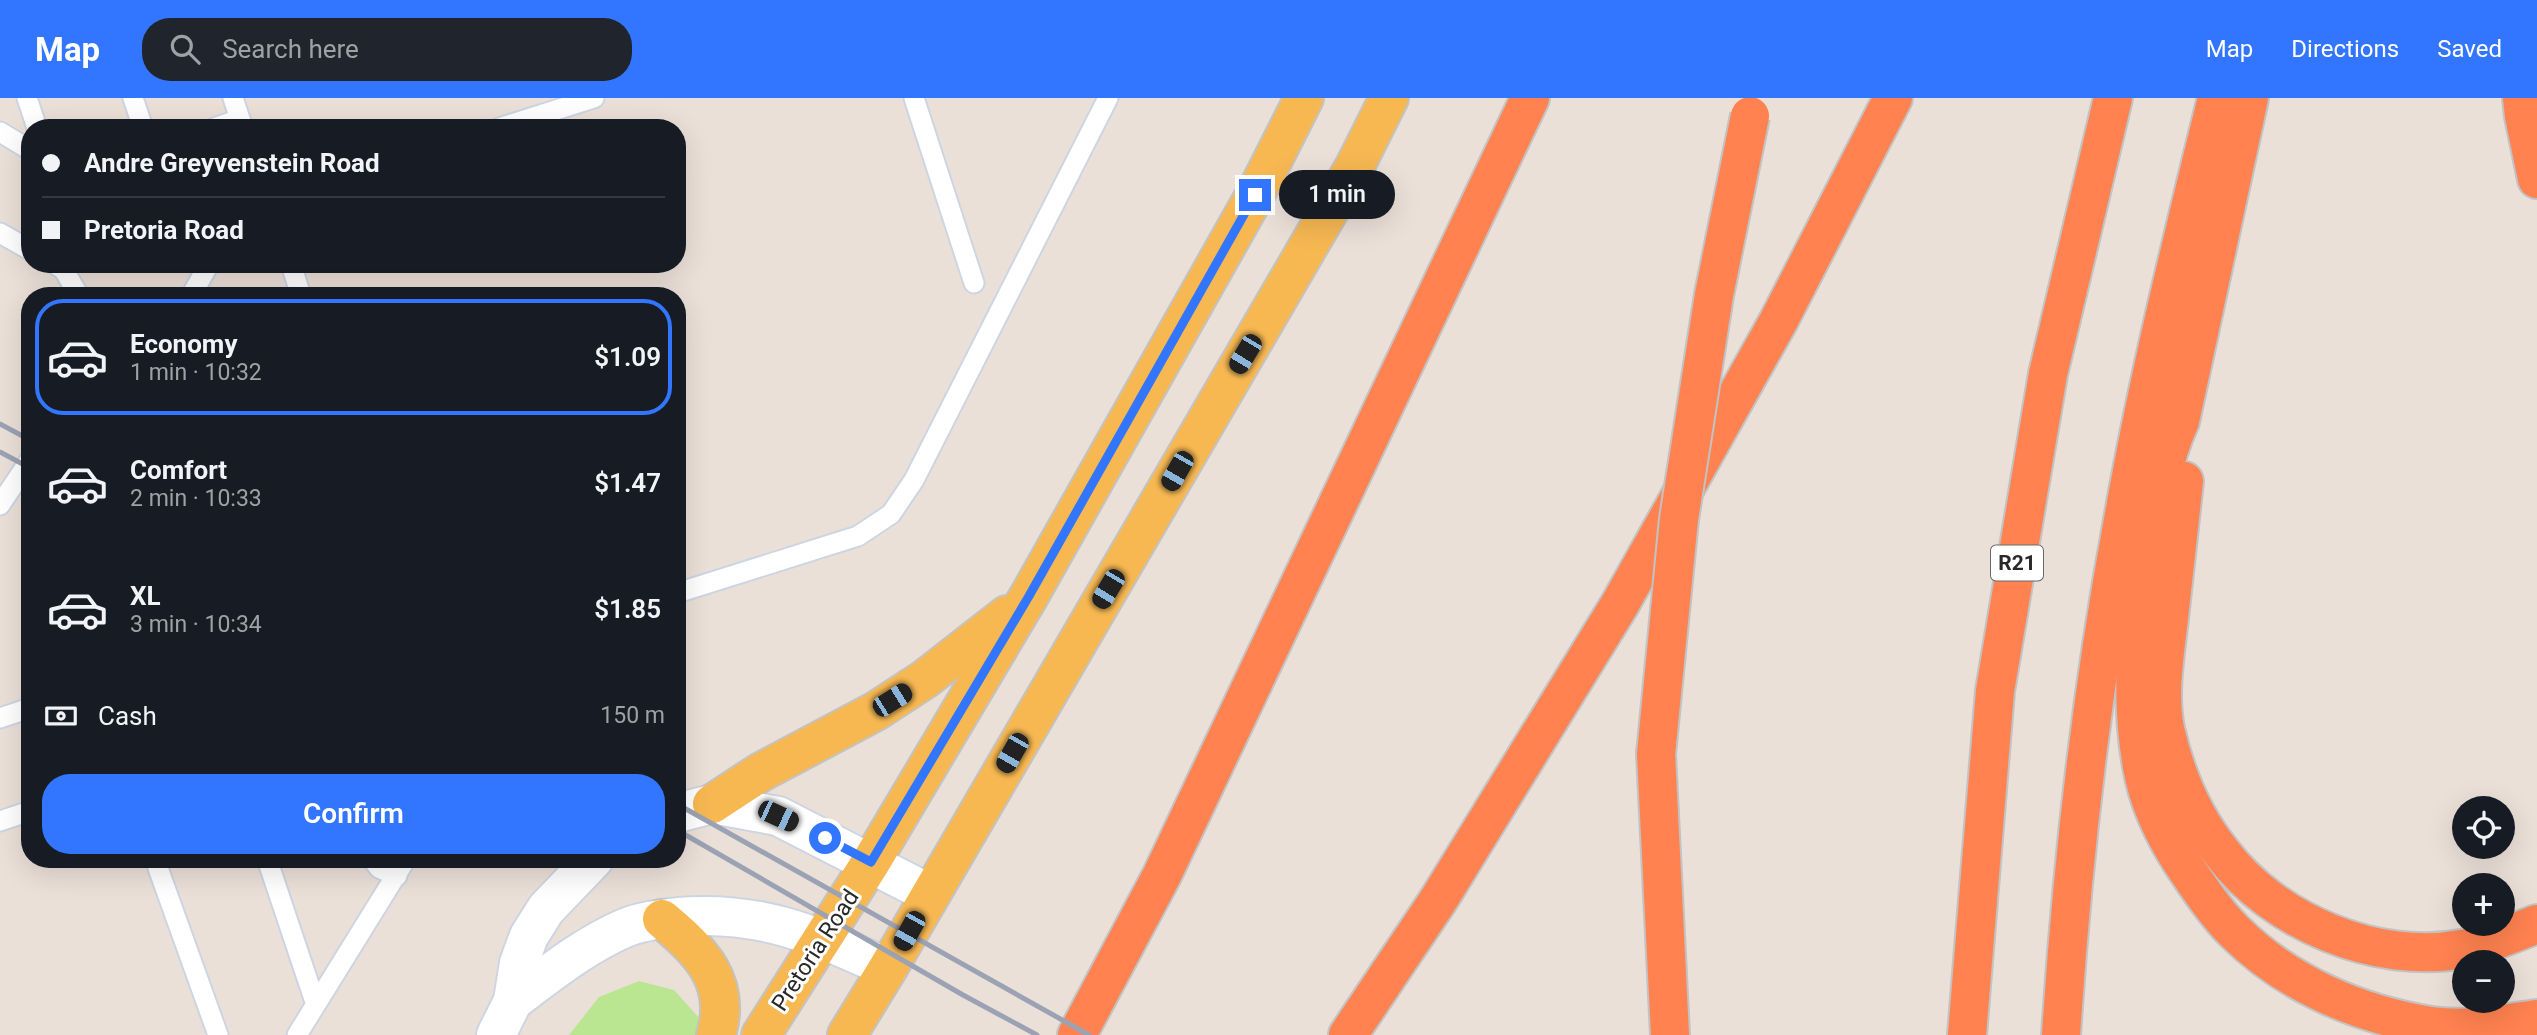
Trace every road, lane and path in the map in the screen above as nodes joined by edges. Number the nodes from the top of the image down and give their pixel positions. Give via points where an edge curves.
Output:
1 (27, 98) edge
2 (133, 98) edge
3 (233, 98) edge
4 (594, 98) edge
5 (914, 98) edge
6 (1108, 98) edge
7 (1304, 98) edge
8 (1389, 98) edge
9 (1530, 98) edge
10 (1893, 98) edge
11 (2113, 98) edge
12 (2217, 98) edge
13 (2249, 98) edge
14 (2522, 98) edge
15 (1753, 107) edge
16 (34, 119) edge
17 (140, 119) edge
18 (240, 119) edge
19 (528, 119) edge
20 (0, 132) edge
21 (21, 145) edge
22 (2537, 179) edge
23 (0, 233) edge
24 (21, 245) edge
25 (974, 283) dead end
26 (2180, 421) junction
27 (21, 474) edge
28 (0, 505) edge
29 (686, 590) edge
30 (1029, 596) junction
31 (21, 711) edge
32 (0, 718) edge
33 (695, 809) edge
34 (21, 813) edge
35 (0, 821) edge
36 (871, 862) junction
37 (158, 868) dead end
38 (270, 868) edge
39 (379, 868) edge
40 (401, 868) edge
41 (585, 868) edge
42 (930, 894) junction
43 (662, 919) junction
44 (2537, 924) edge
45 (821, 937) junction
46 (888, 968) junction
47 (513, 1001) junction
48 (315, 1002) junction
49 (2537, 1019) edge
50 (218, 1035) edge
51 (297, 1035) edge
52 (496, 1035) edge
53 (716, 1035) edge
54 (761, 1035) edge
55 (847, 1035) edge
56 (1077, 1035) edge
57 (1348, 1035) edge
58 (1670, 1035) edge
59 (1967, 1035) edge
60 (2061, 1035) edge

1 - 16 lane
2 - 17 lane
3 - 18 lane
4 - 19 lane
5 - 25 lane
6 - 29 lane via 914,480 891,514 858,536
7 - 30 main road, Pretoria Road via 1255,195
8 - 42 main road via 1348,178
9 - 56 highway via 1162,875
10 - 57 highway via 1779,320 1620,604 1440,899
11 - 59 highway, R21 via 2048,374 1995,691
12 - 60 highway via 2157,351 2122,526 2092,710
13 - 26 highway
14 - 22 highway
15 - 58 highway, bridge via 1714,295 1681,506 1656,754
20 - 21 lane
23 - 24 lane
26 - 44 highway via 2186,471 2162,687 2165,727 2187,798 2223,856 2274,903 2356,943 2426,952 2460,949
26 - 49 highway via 2159,481 2134,679 2142,768 2174,849 2233,930 2268,961 2320,993 2375,1013 2433,1026 2487,1027
27 - 28 lane
30 - 33 main road via 925,680
30 - 36 main road, Pretoria Road
31 - 32 lane
33 - 36 main road via 778,816
34 - 35 lane
36 - 42 main road
36 - 45 main road, Pretoria Road
37 - 50 lane
38 - 48 lane
39 - 40 lane
40 - 48 lane
41 - 47 main road via 545,909 529,936
42 - 46 main road
43 - 45 main road via 701,915 770,921
43 - 47 main road via 628,927 596,943
43 - 53 main road via 690,942 712,973 721,1017
45 - 46 main road
45 - 54 main road, Pretoria Road
46 - 55 main road
47 - 52 main road
48 - 51 lane

